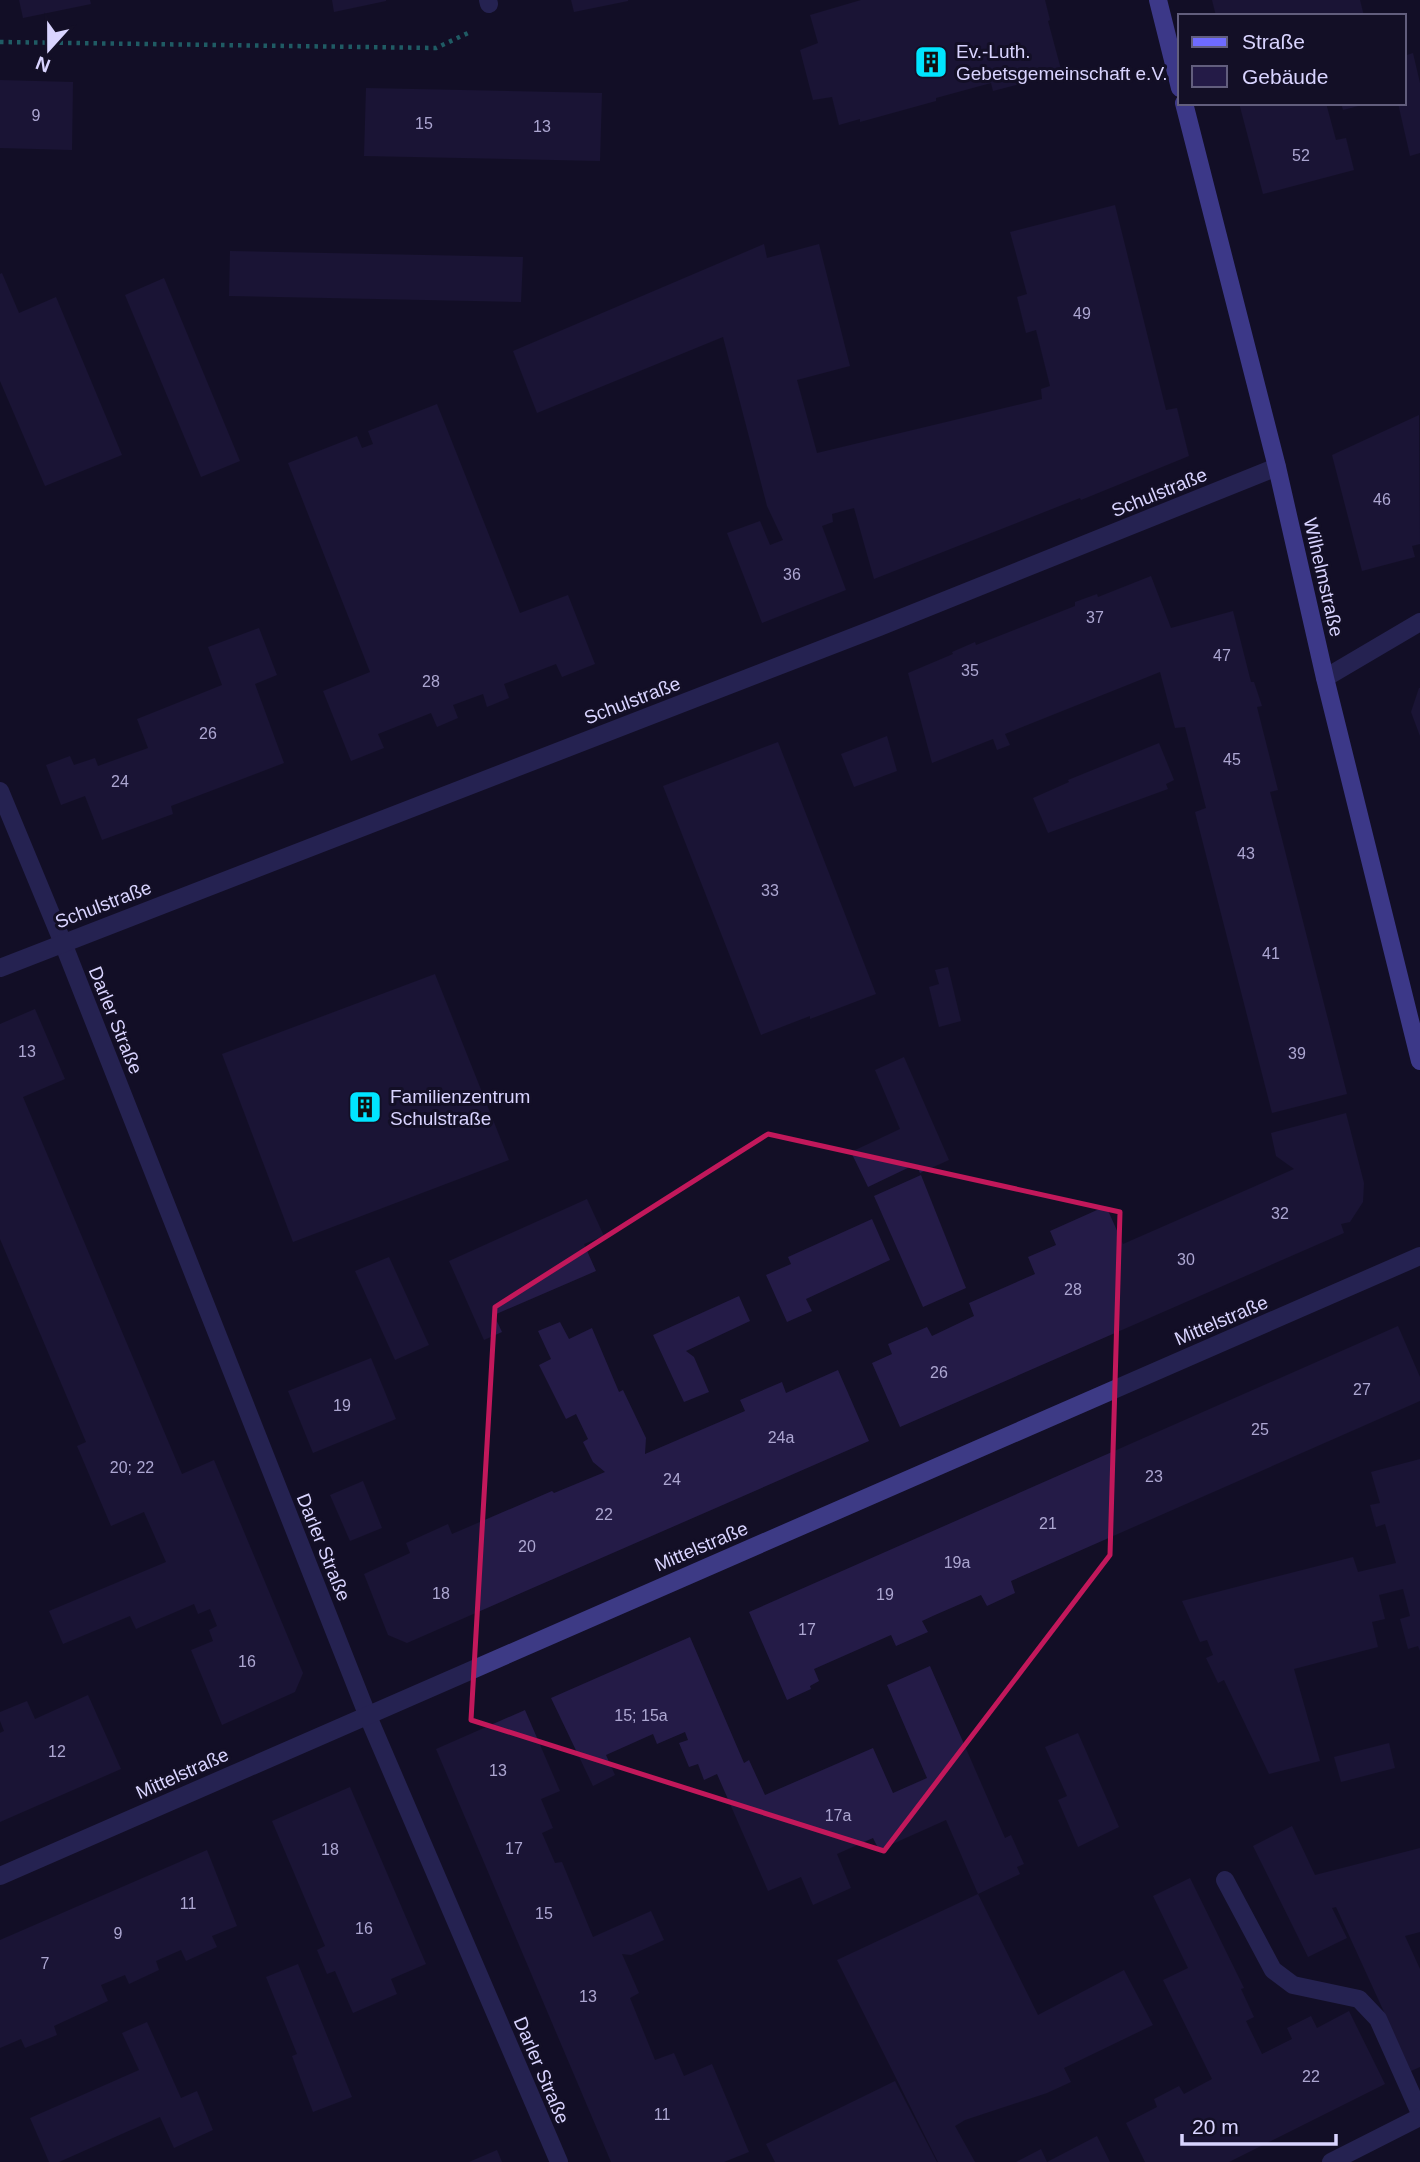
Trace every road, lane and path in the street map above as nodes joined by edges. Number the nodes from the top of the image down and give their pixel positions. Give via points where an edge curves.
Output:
1 (1158, 0) edge
2 (489, 2) edge
3 (0, 42) edge
4 (1178, 80) edge
5 (1185, 105) edge
6 (1278, 467) junction
7 (1420, 622) edge
8 (1325, 678) junction
9 (0, 790) edge
10 (62, 943) junction
11 (0, 968) edge
12 (1420, 1061) edge
13 (1420, 1256) edge
14 (367, 1714) junction
15 (0, 1876) edge
16 (1225, 1880) dead end
17 (1420, 2115) edge
18 (559, 2162) edge
19 (1331, 2162) edge

1 - 4 street
2 - 3 path via 467,34 436,48
5 - 6 street, Wilhelmstraße
6 - 8 street, Wilhelmstraße
6 - 10 street, Schulstraße via 879,628
7 - 8 street
8 - 12 street, Wilhelmstraße
9 - 10 street, Darler Straße
10 - 11 street, Schulstraße
10 - 14 street, Darler Straße
13 - 14 street, Mittelstraße
14 - 15 street, Mittelstraße
14 - 18 street, Darler Straße
16 - 17 street via 1273,1970 1293,1985 1359,1999 1378,2019
17 - 19 street

